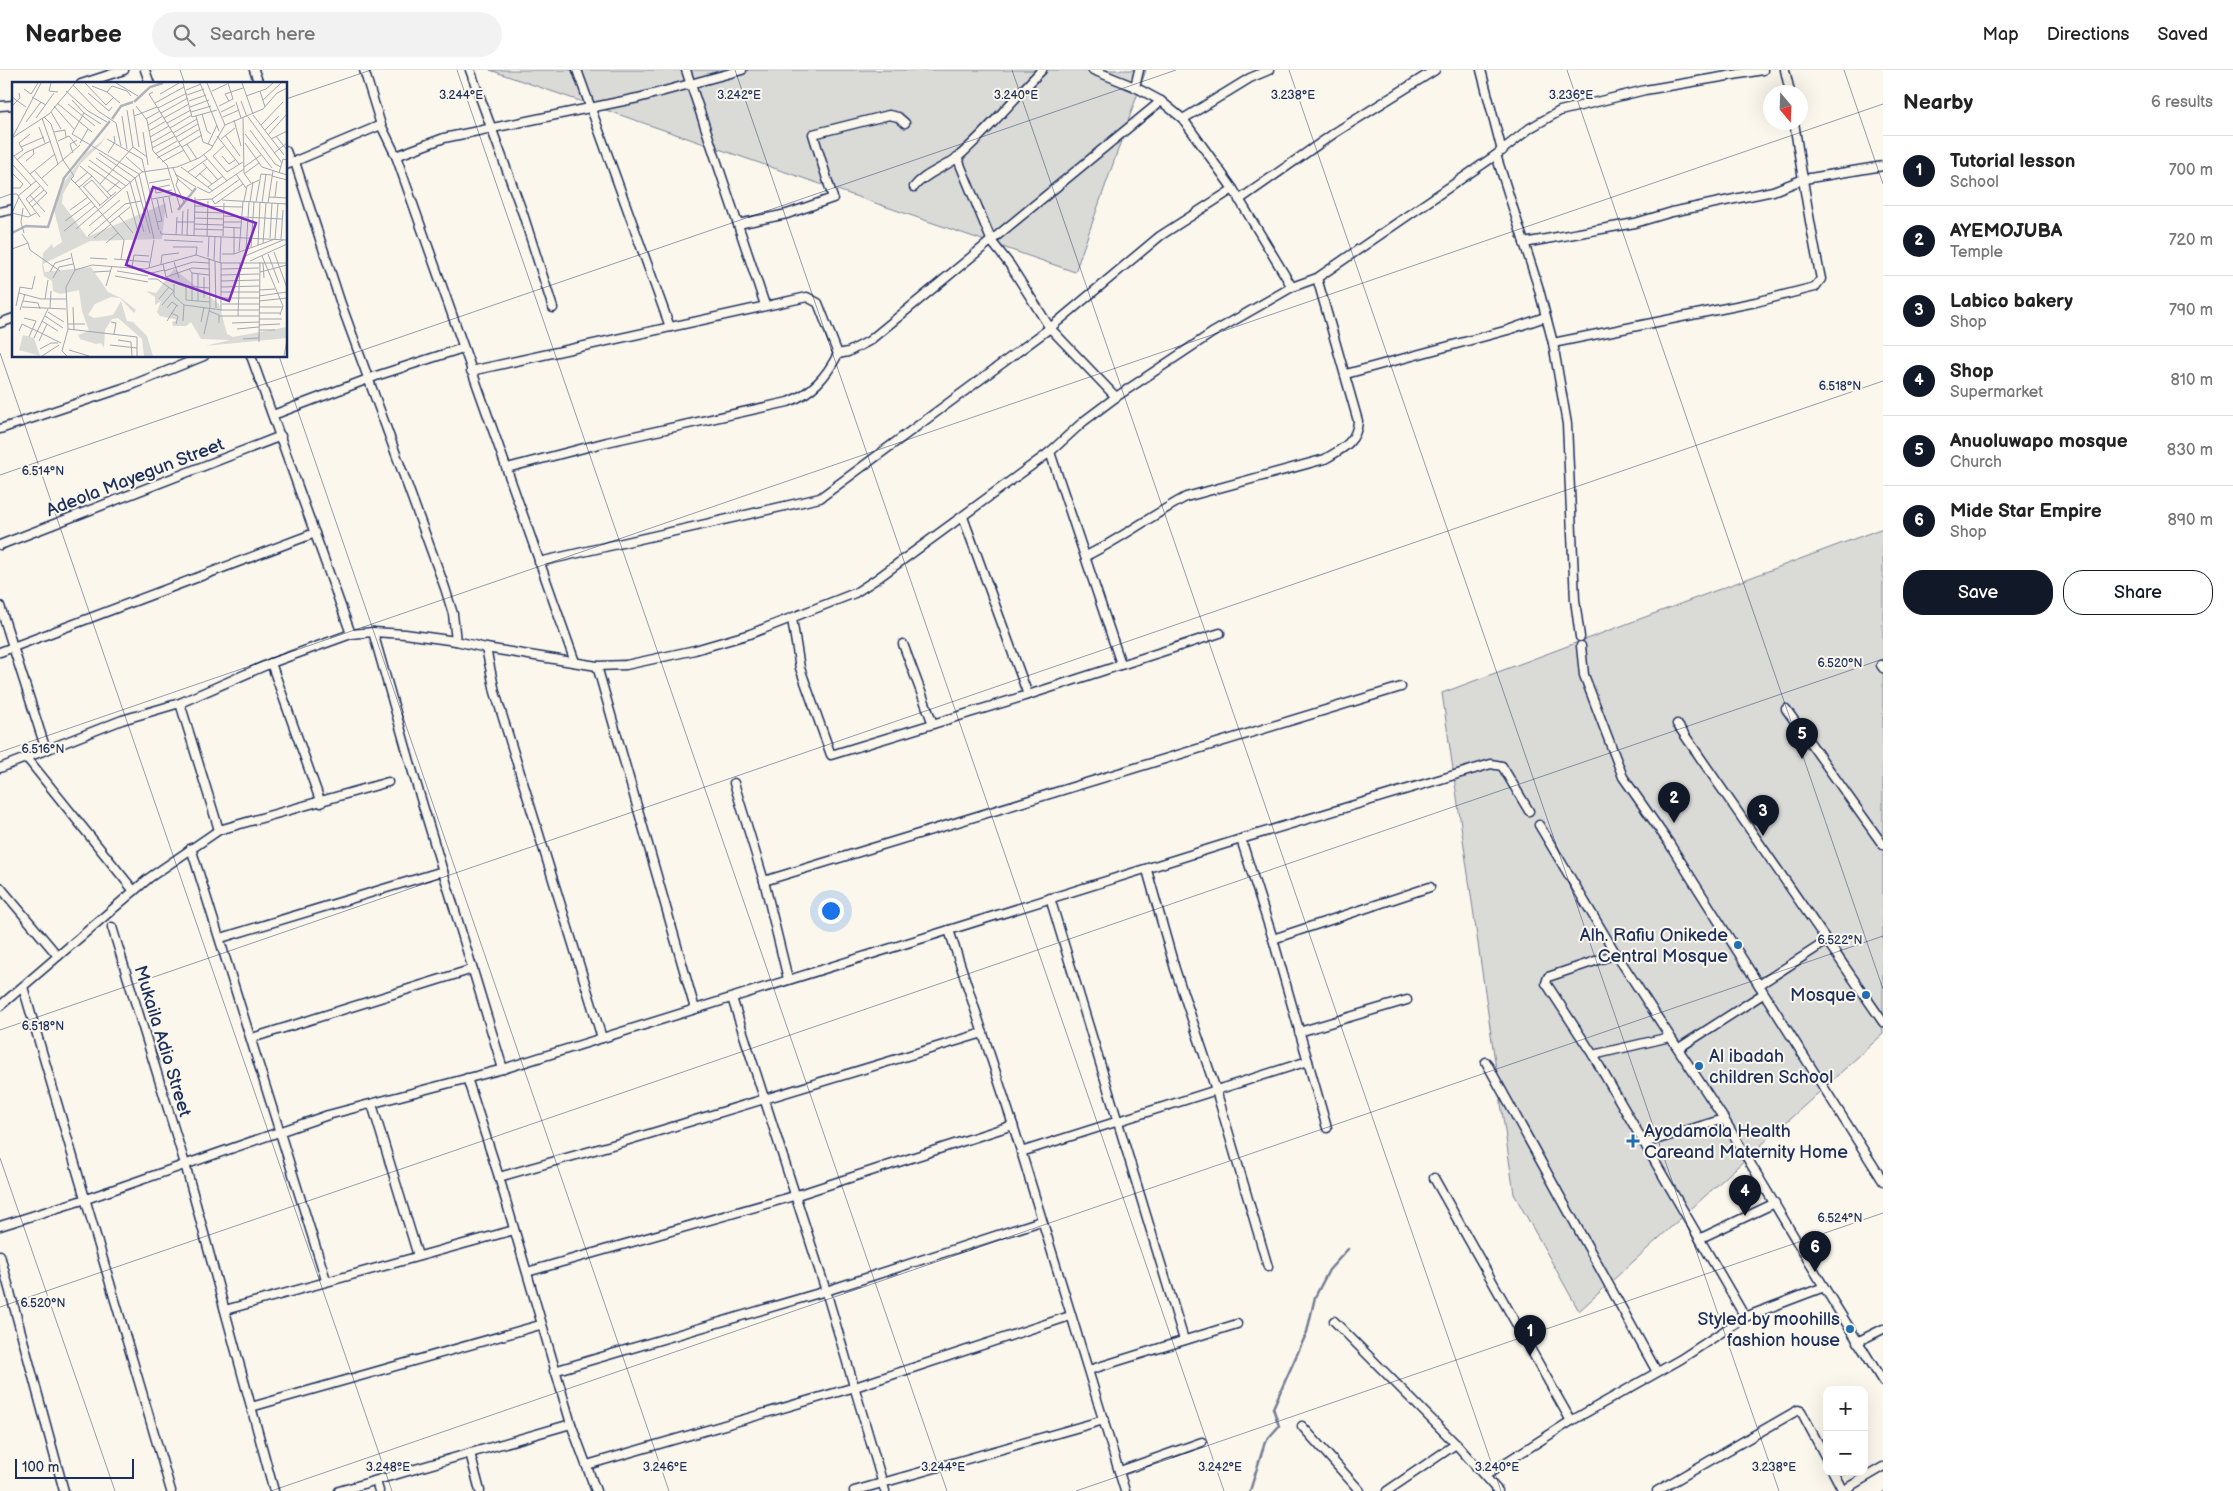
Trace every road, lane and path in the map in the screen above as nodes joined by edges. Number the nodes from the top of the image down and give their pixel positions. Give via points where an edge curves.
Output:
1 (124, 70) edge
2 (145, 70) edge
3 (254, 70) edge
4 (364, 70) edge
5 (470, 70) edge
6 (577, 70) edge
7 (686, 70) edge
8 (742, 70) edge
9 (1042, 70) edge
10 (1093, 70) edge
11 (1139, 70) edge
12 (1270, 70) edge
13 (1435, 70) edge
14 (1481, 70) edge
15 (1763, 70) edge
16 (1785, 70) edge
17 (87, 82) edge
18 (149, 82) edge
19 (258, 82) edge
20 (691, 84) junction
21 (1788, 85) edge
22 (1135, 87) junction
23 (1161, 101) junction
24 (590, 108) junction
25 (1183, 119) junction
26 (905, 123) dead end
27 (381, 125) junction
28 (490, 128) junction
29 (1795, 130) edge
30 (1499, 153) junction
31 (288, 155) edge
32 (396, 156) junction
33 (957, 157) junction
34 (294, 162) junction
35 (288, 164) edge
36 (1883, 166) edge
37 (1804, 179) junction
38 (914, 187) dead end
39 (1233, 189) junction
40 (1239, 200) junction
41 (738, 224) junction
42 (992, 242) junction
43 (1524, 243) junction
44 (1317, 278) junction
45 (1292, 288) junction
46 (765, 306) junction
47 (553, 308) dead end
48 (1545, 317) junction
49 (670, 327) junction
50 (1050, 328) junction
51 (1553, 343) junction
52 (463, 348) junction
53 (838, 354) junction
54 (199, 358) edge
55 (252, 358) edge
56 (471, 371) junction
57 (1346, 374) junction
58 (369, 378) junction
59 (1116, 397) junction
60 (273, 415) junction
61 (0, 430) edge
62 (281, 436) junction
63 (1050, 452) junction
64 (507, 468) junction
65 (963, 517) junction
66 (315, 533) junction
67 (0, 545) edge
68 (1086, 556) junction
69 (539, 562) junction
70 (0, 606) edge
71 (792, 619) junction
72 (373, 632) junction
73 (1220, 632) dead end
74 (350, 634) junction
75 (456, 641) junction
76 (903, 644) dead end
77 (13, 647) junction
78 (486, 648) junction
79 (0, 652) edge
80 (575, 662) junction
81 (271, 663) junction
82 (1121, 664) junction
83 (597, 666) junction
84 (1401, 687) dead end
85 (1028, 695) junction
86 (180, 703) junction
87 (1786, 709) dead end
88 (933, 724) junction
89 (1677, 724) dead end
90 (46, 750) junction
91 (27, 758) junction
92 (0, 768) edge
93 (388, 782) dead end
94 (734, 783) dead end
95 (321, 803) junction
96 (1529, 811) dead end
97 (1539, 825) dead end
98 (219, 830) junction
99 (1241, 839) junction
100 (1883, 845) edge
101 (191, 848) junction
102 (443, 870) junction
103 (1147, 870) junction
104 (764, 881) junction
105 (0, 887) edge
106 (1430, 887) dead end
107 (134, 891) junction
108 (1050, 898) junction
109 (112, 927) dead end
110 (950, 930) junction
111 (221, 938) junction
112 (1273, 938) junction
113 (1827, 941) junction
114 (1616, 954) junction
115 (58, 956) junction
116 (473, 969) junction
117 (788, 979) junction
118 (1759, 985) junction
119 (23, 987) junction
120 (1763, 994) junction
121 (732, 998) junction
122 (1408, 1000) dead end
123 (0, 1006) edge
124 (696, 1009) junction
125 (1883, 1022) edge
126 (1299, 1032) junction
127 (983, 1033) junction
128 (1670, 1037) junction
129 (252, 1038) junction
130 (602, 1038) junction
131 (1679, 1048) junction
132 (1593, 1055) junction
133 (1308, 1061) junction
134 (1486, 1062) dead end
135 (503, 1068) junction
136 (468, 1078) junction
137 (1216, 1090) junction
138 (765, 1098) junction
139 (372, 1104) junction
140 (1724, 1119) junction
141 (1117, 1120) junction
142 (1013, 1125) junction
143 (1327, 1128) dead end
144 (279, 1131) junction
145 (1645, 1143) junction
146 (1021, 1152) junction
147 (185, 1164) junction
148 (499, 1177) junction
149 (1434, 1178) dead end
150 (1883, 1182) edge
151 (794, 1196) junction
152 (86, 1199) junction
153 (1775, 1203) junction
154 (1041, 1221) junction
155 (0, 1226) edge
156 (514, 1230) junction
157 (1701, 1238) junction
158 (0, 1255) edge
159 (418, 1256) junction
160 (1268, 1266) dead end
161 (527, 1272) junction
162 (326, 1280) junction
163 (1824, 1287) junction
164 (826, 1291) junction
165 (225, 1310) junction
166 (1070, 1316) junction
167 (1745, 1317) junction
168 (1334, 1321) dead end
169 (1237, 1324) dead end
170 (540, 1325) junction
171 (1883, 1329) edge
172 (1184, 1340) junction
173 (1857, 1342) junction
174 (1089, 1370) junction
175 (554, 1371) junction
176 (1657, 1372) junction
177 (1883, 1382) edge
178 (856, 1387) junction
179 (251, 1407) junction
180 (1104, 1420) junction
181 (1571, 1421) junction
182 (571, 1424) junction
183 (1302, 1426) dead end
184 (1202, 1442) dead end
185 (1456, 1444) junction
186 (1823, 1452) edge
187 (470, 1453) junction
188 (587, 1465) junction
189 (1883, 1467) edge
190 (1120, 1471) junction
191 (1486, 1475) junction
192 (1835, 1476) edge
193 (376, 1481) junction
194 (883, 1482) junction
195 (64, 1491) edge
196 (171, 1491) edge
197 (274, 1491) edge
198 (338, 1491) edge
199 (378, 1491) edge
200 (480, 1491) edge
201 (596, 1491) edge
202 (854, 1491) edge
203 (885, 1491) edge
204 (1125, 1491) edge
205 (1360, 1491) edge
206 (1386, 1491) edge
207 (1498, 1491) edge
208 (1657, 1491) edge
209 (1843, 1491) edge

1 - 17 street
2 - 18 street
3 - 19 street
4 - 27 street
5 - 28 street
6 - 24 street
7 - 20 street
8 - 20 street
9 - 33 street
10 - 22 street
11 - 22 street
12 - 25 street via 1250,78
13 - 40 street via 1336,132
14 - 30 street
15 - 30 street via 1645,90 1560,111 1530,128
16 - 21 street
20 - 24 street
20 - 41 street
22 - 23 street
23 - 25 street
23 - 42 street
24 - 28 street
24 - 49 street
25 - 39 street
26 - 41 street via 889,115 813,134 833,198 788,214
27 - 32 street
27 - 34 street
28 - 32 street via 444,138
28 - 47 street
29 - 37 street
30 - 43 street
30 - 44 street
31 - 34 street
32 - 52 street
33 - 38 street
33 - 42 street
34 - 35 street
34 - 58 street
36 - 37 street
37 - 43 street via 1772,191 1635,223
37 - 51 street via 1806,209 1821,279 1815,287
39 - 40 street
39 - 50 street via 1160,236
40 - 45 street
41 - 46 street
42 - 50 street
42 - 53 street via 869,340
43 - 48 street
44 - 45 street
44 - 57 street
45 - 59 street via 1212,333
46 - 49 street
46 - 53 street via 807,297 813,299 818,303
48 - 51 street
48 - 57 street
49 - 56 street
50 - 59 street
50 - 69 street via 820,498
51 - 118 street via 1567,424 1575,600 1584,674 1623,777
52 - 56 street
52 - 58 street
53 - 64 street via 822,380 802,396 788,402
54 - 61 street
55 - 60 street
56 - 64 street
57 - 68 street via 1358,432 1344,448 1325,459 1186,497
58 - 60 street
58 - 75 street via 445,588 453,614
59 - 63 street
60 - 62 street
62 - 66 street
62 - 67 street, Adeola Mayegun Street
63 - 65 street
63 - 68 street
64 - 69 street
65 - 71 street via 855,593
65 - 85 street
66 - 74 street
66 - 77 street
68 - 82 street
69 - 80 street
70 - 77 street
71 - 83 street via 722,643 650,661
71 - 88 street via 800,668 831,755
72 - 74 street
72 - 75 street
72 - 102 street
73 - 82 street
74 - 81 street
75 - 78 street
76 - 88 street
77 - 79 street
77 - 90 street
78 - 80 street
78 - 130 street via 495,692
80 - 83 street
81 - 86 street
81 - 95 street
82 - 85 street
83 - 124 street
84 - 104 street
85 - 88 street
86 - 90 street via 122,720
86 - 98 street
87 - 100 street
89 - 113 street
90 - 91 street
91 - 92 street
91 - 107 street
93 - 95 street
94 - 104 street
95 - 98 street
96 - 99 street via 1502,766 1492,764
97 - 114 street
98 - 101 street
99 - 103 street
99 - 112 street
101 - 107 street
101 - 111 street
102 - 111 street
102 - 116 street
103 - 108 street
103 - 137 street via 1175,969
104 - 117 street
105 - 115 street
106 - 112 street
107 - 115 street
108 - 110 street
108 - 141 street
109 - 147 street, Mukaila Adio Street
110 - 117 street
110 - 127 street
111 - 129 street
112 - 126 street
113 - 118 street
113 - 125 street
114 - 128 street
114 - 132 street via 1546,979
115 - 119 street
116 - 129 street
116 - 135 street
117 - 121 street
118 - 120 street
119 - 123 street
119 - 152 street
120 - 131 street
120 - 150 street
121 - 124 street
121 - 138 street
122 - 126 street
124 - 130 street
126 - 133 street
127 - 138 street
127 - 142 street
128 - 131 street
128 - 132 street
129 - 144 street
130 - 135 street
131 - 140 street
132 - 145 street
133 - 137 street
133 - 143 street
134 - 176 street
135 - 136 street
136 - 139 street
136 - 148 street
137 - 141 street
137 - 160 street
138 - 148 street
138 - 151 street
139 - 144 street
139 - 159 street
140 - 145 street
140 - 153 street
141 - 146 street
141 - 172 street
142 - 146 street
142 - 151 street
144 - 147 street
144 - 162 street
145 - 157 street
146 - 154 street
147 - 152 street
147 - 165 street, Mukaila Adio Street
148 - 156 street
149 - 181 street
151 - 161 street
151 - 164 street
152 - 155 street
152 - 196 street
153 - 157 street
153 - 163 street
154 - 164 street
154 - 166 street
156 - 159 street
156 - 161 street
157 - 167 street
158 - 195 street
159 - 162 street
161 - 170 street
162 - 165 street
163 - 167 street
163 - 173 street
164 - 175 street
164 - 178 street
165 - 179 street, Mukaila Adio Street
166 - 174 street
166 - 178 street
167 - 176 street
168 - 185 street
169 - 172 street
170 - 175 street
170 - 179 street
171 - 173 street
172 - 174 street
173 - 177 street
174 - 180 street
175 - 182 street
176 - 181 street
178 - 188 street
178 - 194 street
179 - 197 street, Mukaila Adio Street
180 - 190 street
180 - 194 street
181 - 191 street
182 - 187 street
182 - 188 street
183 - 205 street
184 - 190 street
185 - 191 street
185 - 206 street
186 - 208 street via 1798,1410
187 - 193 street
187 - 200 street
188 - 201 street
189 - 209 street
190 - 204 street
191 - 207 street
192 - 209 street
193 - 198 street
193 - 199 street
194 - 202 street
194 - 203 street

